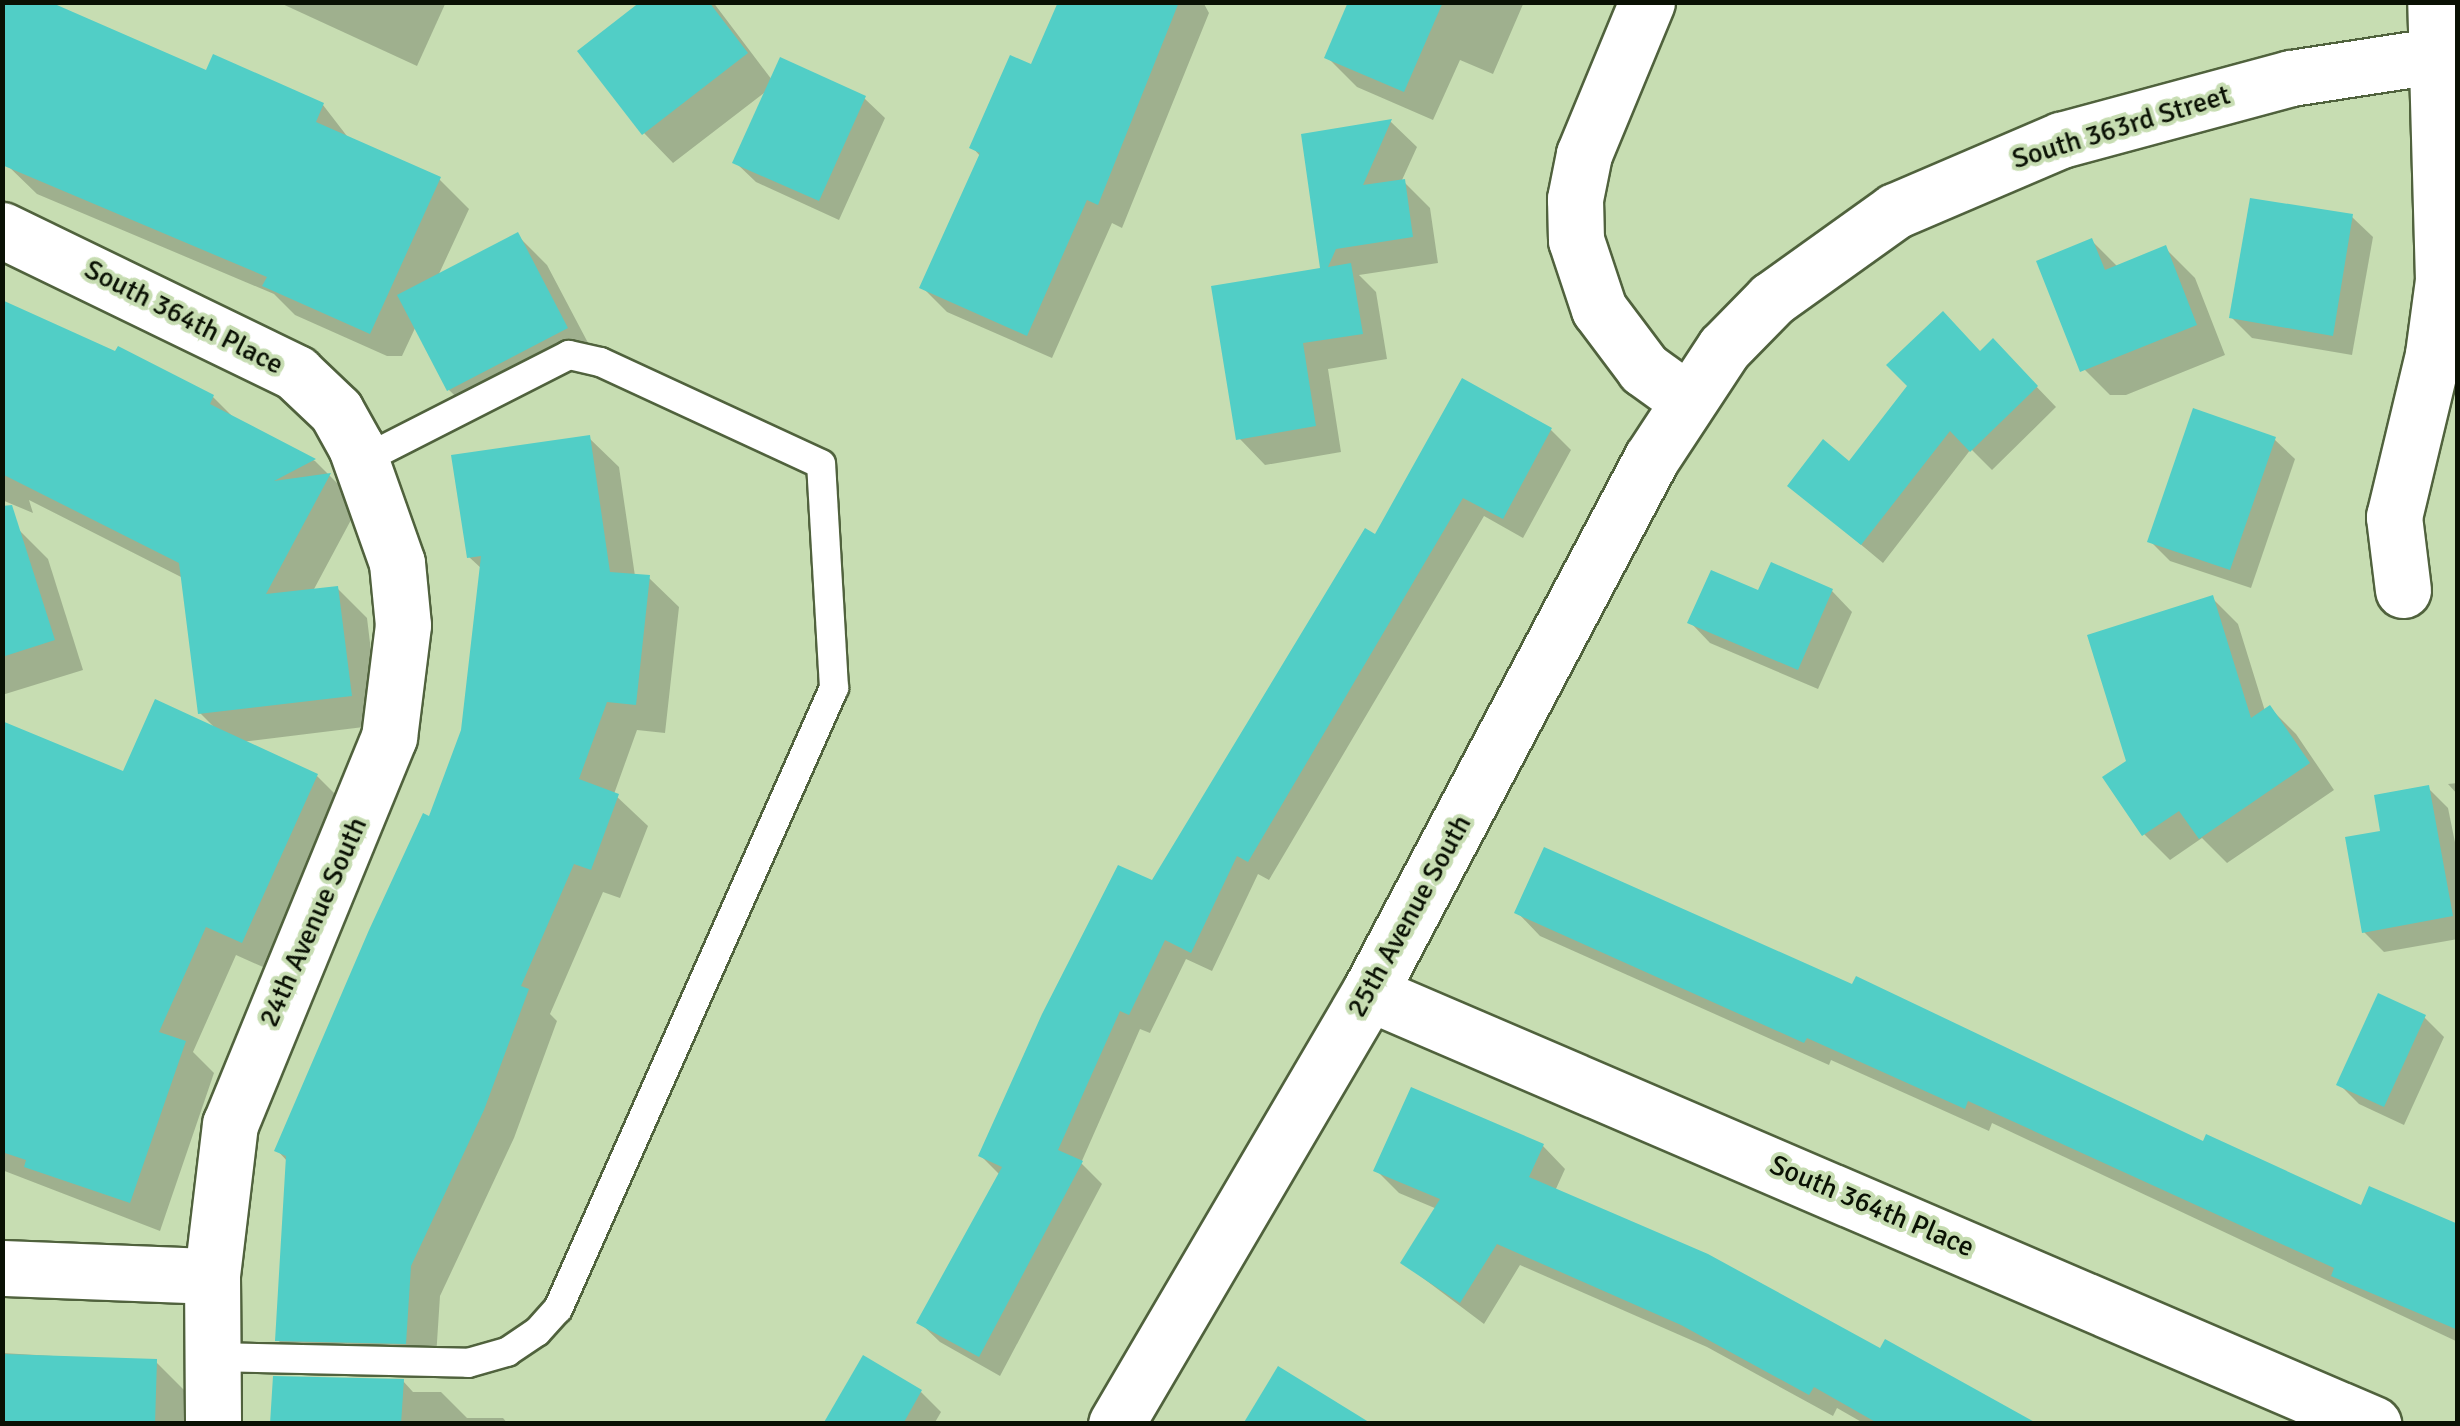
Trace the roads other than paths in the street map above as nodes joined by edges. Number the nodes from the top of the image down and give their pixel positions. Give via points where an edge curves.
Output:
1 (1646, 2) edge
2 (2435, 2) edge
3 (2447, 54) edge
4 (2, 230) edge
5 (1687, 400) junction
6 (354, 445) junction
7 (2403, 590) dead end
8 (1369, 993) junction
9 (2, 1268) edge
10 (212, 1276) junction
11 (213, 1357) junction
12 (214, 1424) edge
13 (1116, 1424) edge
14 (2374, 1424) edge

1 - 5 street via 1584,154 1576,240 1599,309 1644,370
2 - 3 street
3 - 5 street, South 363rd Street via 2290,78 2163,109 2061,140 1912,203 1772,299
3 - 7 street via 2443,280 2433,354 2394,516
4 - 6 street, South 364th Place via 269,357 317,392
5 - 8 street, 25th Avenue South
6 - 10 street, 24th Avenue South via 397,563 403,625 398,696 360,816 240,1093 217,1188
6 - 11 lane via 569,355 600,362 822,464 834,688 548,1320 507,1352 468,1363
8 - 13 street, 25th Avenue South
8 - 14 street, South 364th Place
9 - 10 street
10 - 11 street, 24th Avenue South
11 - 12 street, 24th Avenue South

